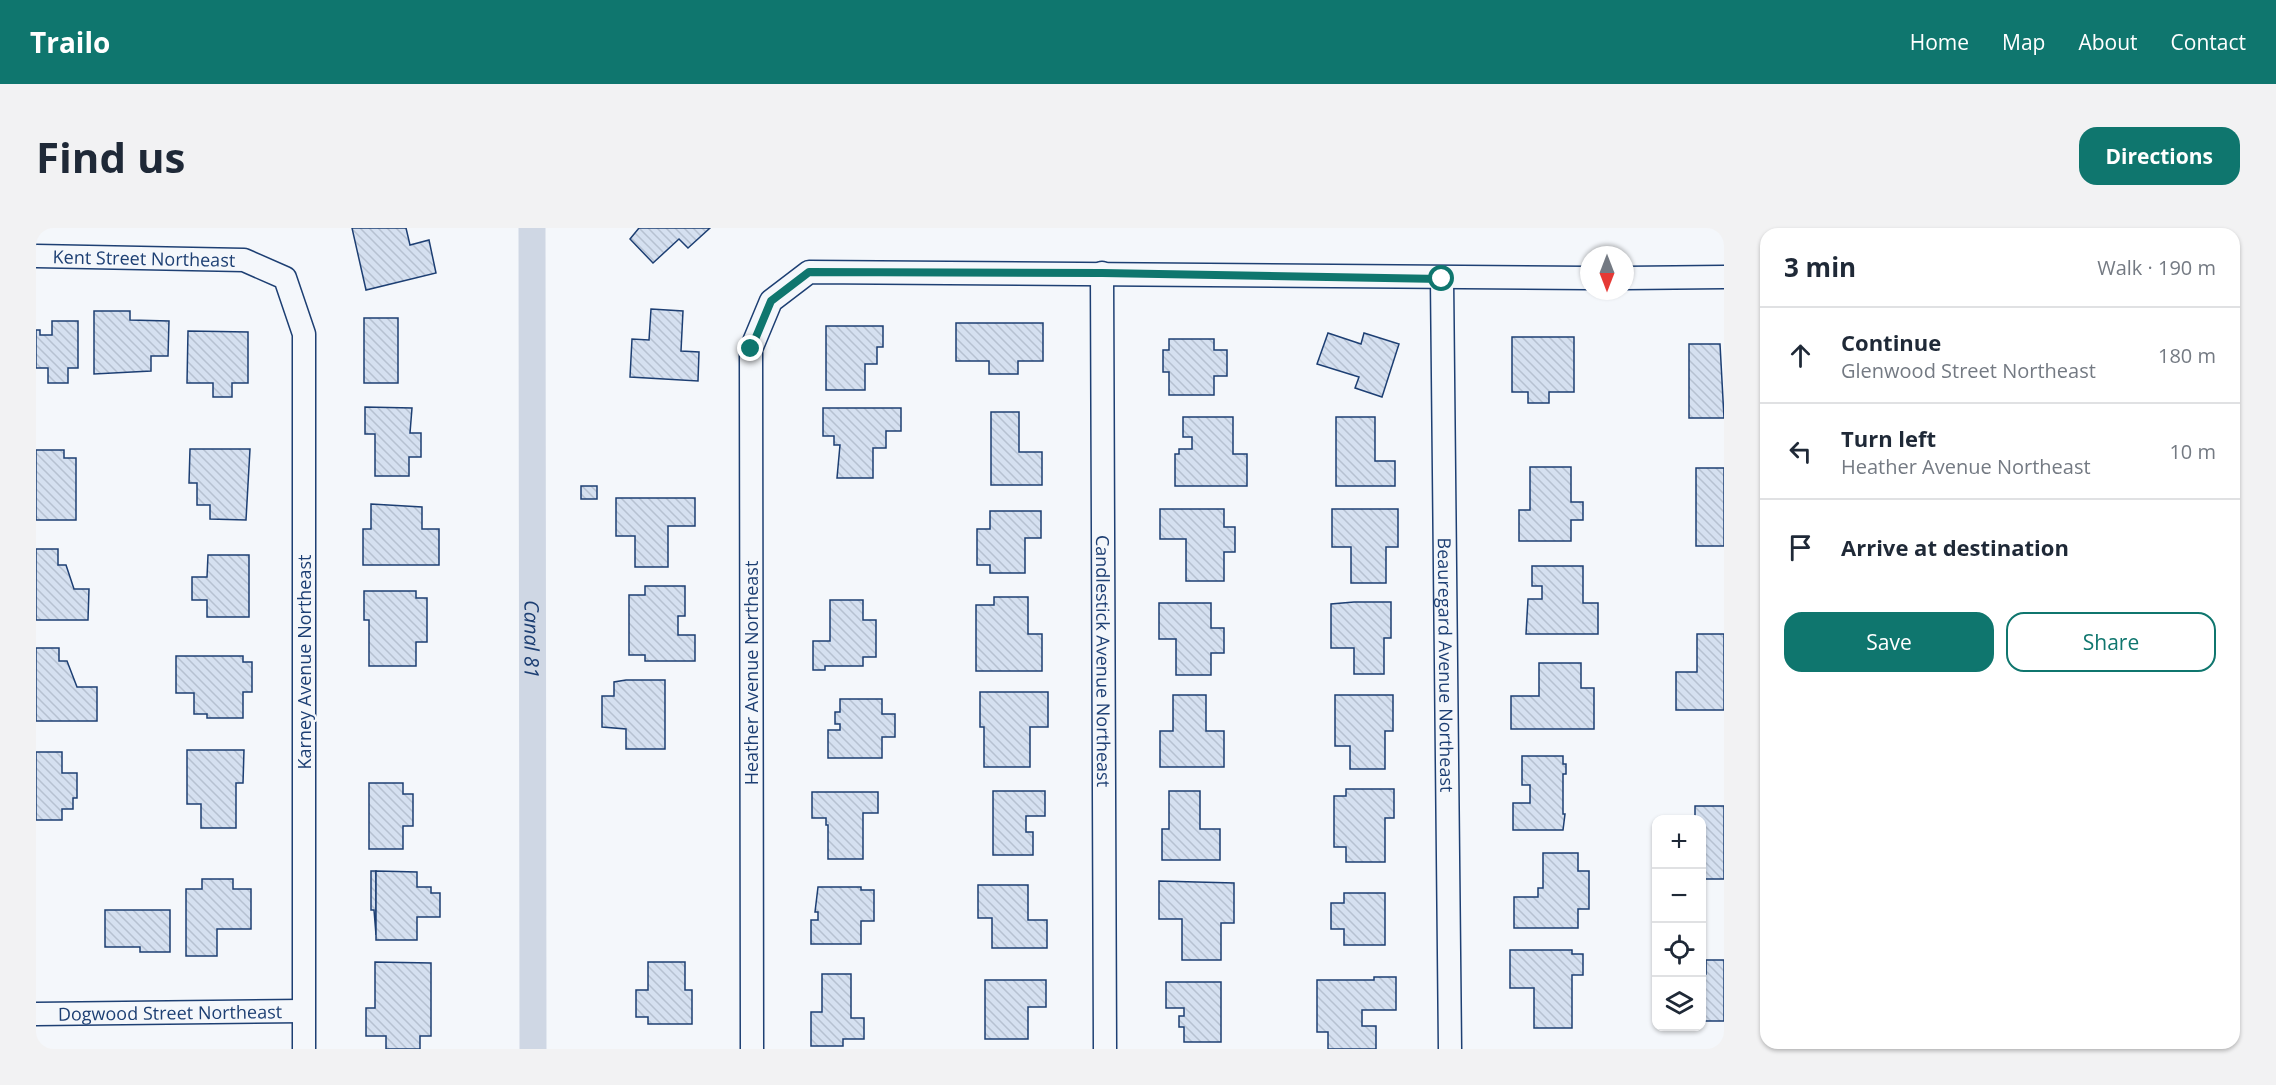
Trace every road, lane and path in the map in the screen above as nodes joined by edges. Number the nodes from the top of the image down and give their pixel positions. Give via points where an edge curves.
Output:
1 (36, 255) edge
2 (1102, 273) junction
3 (1724, 277) edge
4 (285, 278) joint
5 (1580, 278) edge
6 (1634, 278) edge
7 (1442, 279) junction
8 (303, 1011) junction
9 (36, 1014) edge
10 (304, 1049) edge
11 (752, 1049) edge
12 (1105, 1049) edge
13 (1450, 1049) edge

1 - 4 street, Kent Street Northeast via 244,260
2 - 7 street
2 - 11 street, Heather Avenue Northeast via 809,272 771,301 751,349
2 - 12 street, Candlestick Avenue Northeast
3 - 6 street
4 - 8 street, Karney Avenue Northeast via 304,334
5 - 7 street
7 - 13 street, Beauregard Avenue Northeast
8 - 9 street, Dogwood Street Northeast
8 - 10 street, Karney Avenue Northeast

